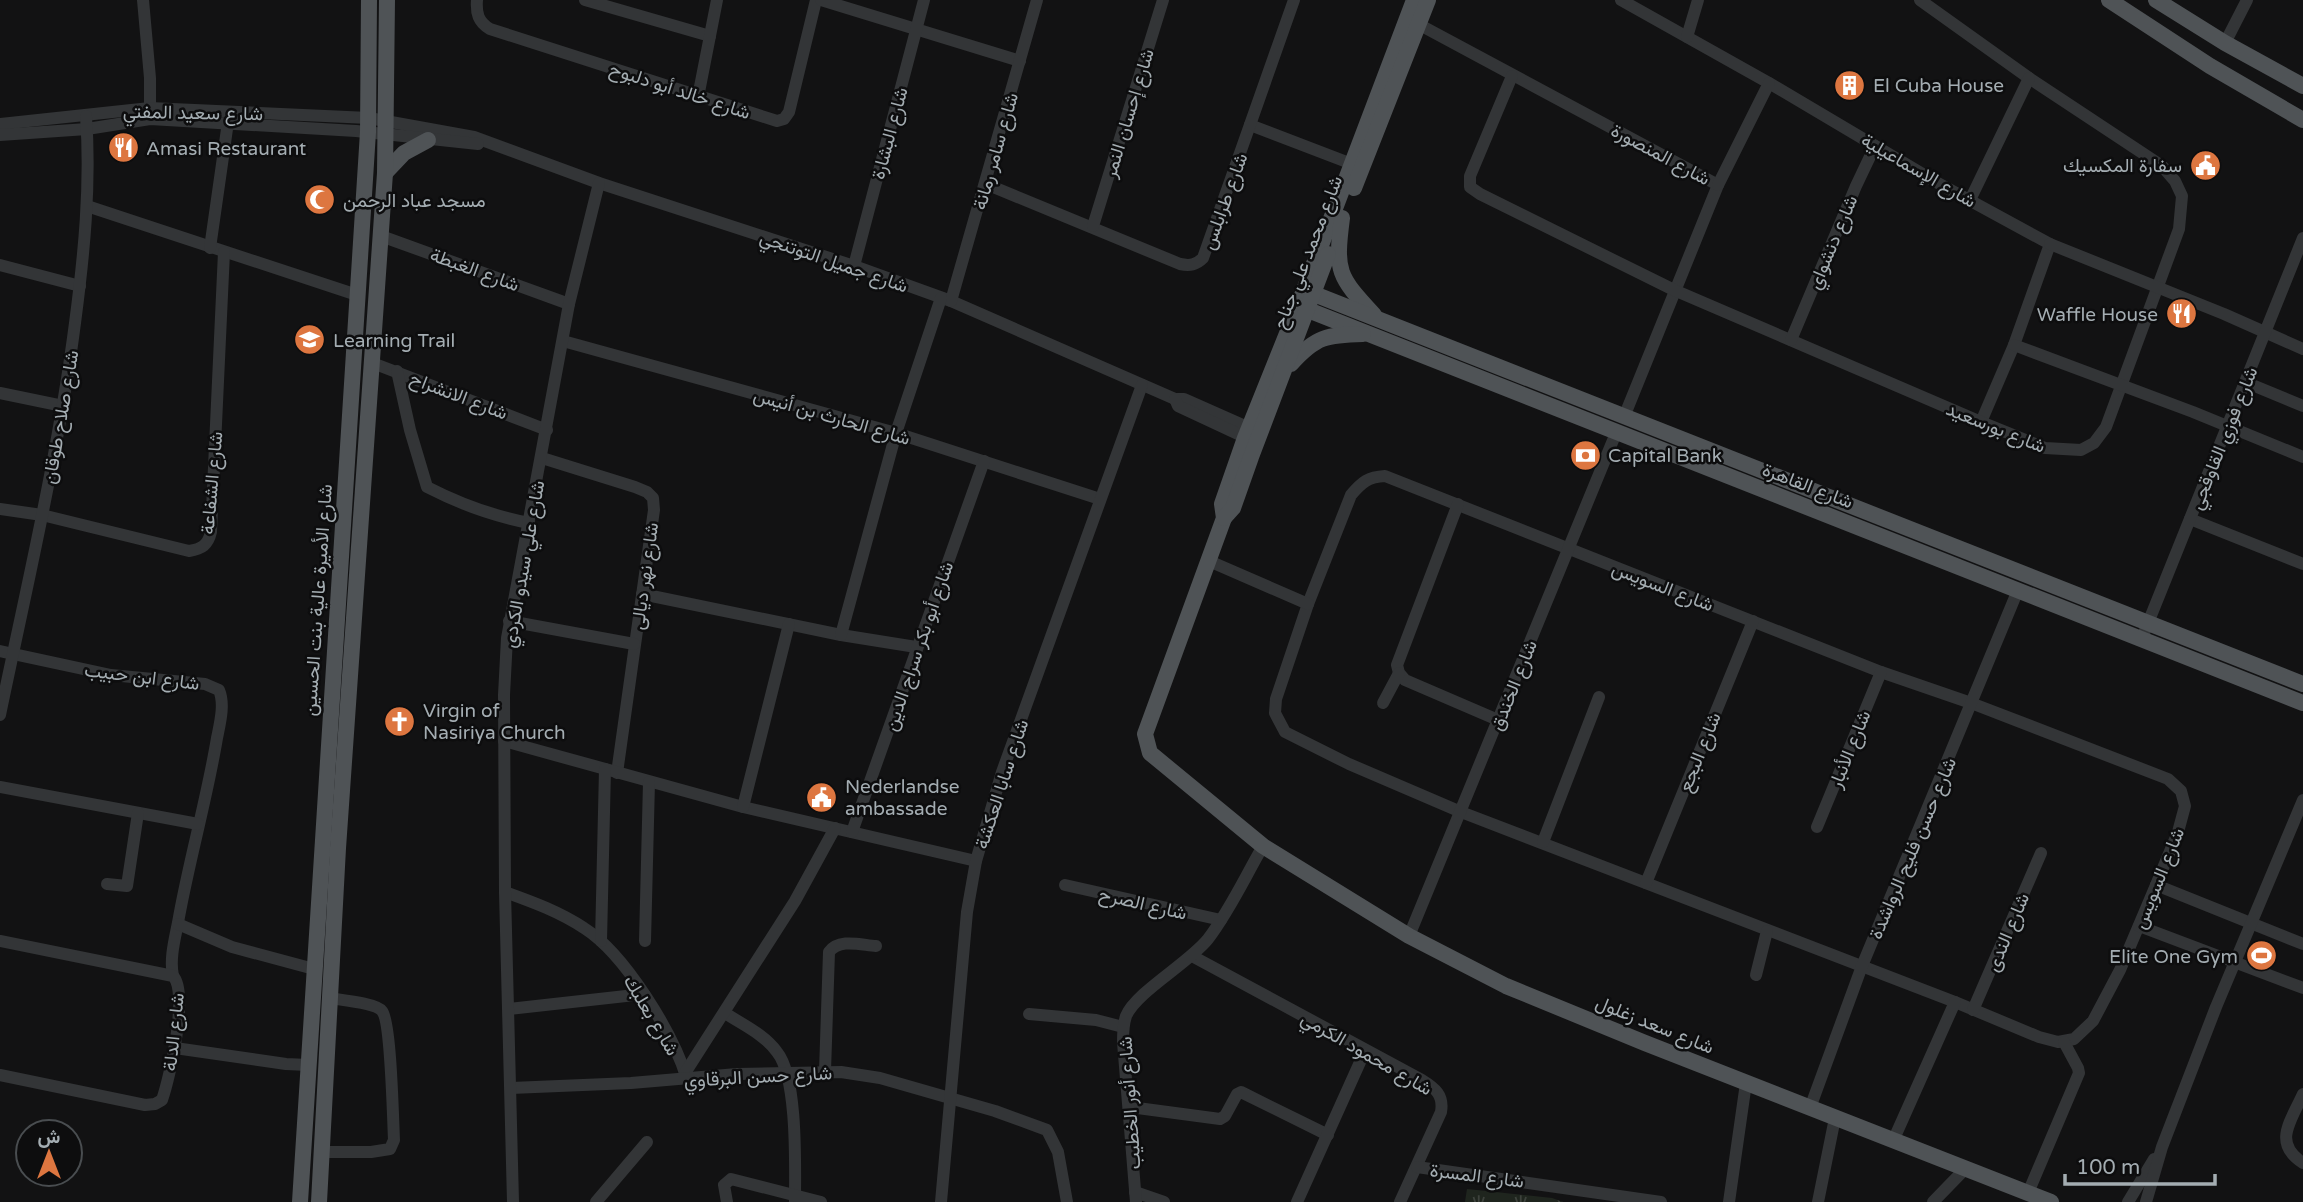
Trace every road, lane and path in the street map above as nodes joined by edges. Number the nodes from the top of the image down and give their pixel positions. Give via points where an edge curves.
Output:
1 (143, 0) edge
2 (369, 0) edge
3 (387, 0) edge
4 (477, 0) edge
5 (585, 0) edge
6 (717, 0) edge
7 (819, 0) edge
8 (924, 0) edge
9 (1037, 0) edge
10 (1163, 0) edge
11 (1294, 0) edge
12 (1414, 0) edge
13 (1429, 0) edge
14 (1621, 0) edge
15 (1698, 0) edge
16 (1920, 0) edge
17 (2109, 0) edge
18 (2156, 0) edge
19 (2247, 0) edge
20 (1420, 25) junction
21 (916, 29) junction
22 (710, 36) junction
23 (1687, 37) junction
24 (2225, 43) junction
25 (1020, 61) junction
26 (1512, 76) junction
27 (2029, 78) junction
28 (1769, 83) junction
29 (2303, 86) edge
30 (698, 96) junction
31 (150, 113) junction
32 (2303, 120) edge
33 (87, 122) junction
34 (228, 122) junction
35 (0, 124) edge
36 (369, 125) junction
37 (1250, 125) junction
38 (386, 126) junction
39 (0, 135) edge
40 (428, 140) junction
41 (485, 142) junction
42 (1875, 146) junction
43 (1352, 164) junction
44 (385, 173) junction
45 (599, 183) junction
46 (986, 184) junction
47 (1718, 185) junction
48 (1970, 200) junction
49 (87, 206) junction
50 (1342, 218) junction
51 (1093, 226) junction
52 (381, 236) junction
53 (2303, 239) edge
54 (2050, 243) junction
55 (210, 248) junction
56 (224, 252) junction
57 (0, 265) edge
58 (854, 266) junction
59 (80, 286) junction
60 (2157, 288) junction
61 (1674, 290) junction
62 (1309, 292) junction
63 (357, 295) junction
64 (946, 299) junction
65 (569, 304) junction
66 (1303, 308) junction
67 (1376, 317) junction
68 (2264, 333) junction
69 (1370, 334) junction
70 (563, 341) junction
71 (1791, 341) junction
72 (2014, 345) junction
73 (2303, 349) edge
74 (370, 362) junction
75 (397, 371) junction
76 (1284, 371) junction
77 (2245, 382) junction
78 (1142, 385) junction
79 (2122, 386) junction
80 (0, 393) edge
81 (63, 406) junction
82 (2303, 406) edge
83 (1624, 417) junction
84 (1981, 422) junction
85 (2228, 426) junction
86 (547, 430) junction
87 (896, 433) junction
88 (1616, 433) junction
89 (1252, 435) junction
90 (2303, 457) edge
91 (542, 458) junction
92 (984, 461) junction
93 (1100, 499) junction
94 (1458, 504) junction
95 (0, 509) edge
96 (42, 515) junction
97 (2190, 519) junction
98 (529, 523) junction
99 (1569, 549) junction
100 (1209, 561) junction
101 (2303, 564) edge
102 (2018, 590) junction
103 (642, 594) junction
104 (1308, 604) junction
105 (509, 621) junction
106 (1753, 621) junction
107 (789, 624) junction
108 (2145, 631) junction
109 (841, 635) junction
110 (634, 644) junction
111 (916, 647) junction
112 (6, 652) edge
113 (1881, 672) junction
114 (1399, 673) junction
115 (2303, 684) edge
116 (1599, 697) dead end
117 (1383, 703) dead end
118 (1971, 703) junction
119 (2303, 703) edge
120 (0, 715) edge
121 (1498, 720) junction
122 (504, 741) junction
123 (611, 771) junction
124 (649, 782) junction
125 (0, 787) edge
126 (2303, 800) edge
127 (743, 807) junction
128 (1461, 812) junction
129 (138, 813) junction
130 (198, 824) junction
131 (1817, 827) dead end
132 (835, 828) junction
133 (852, 832) junction
134 (1543, 842) junction
135 (1263, 846) junction
136 (2040, 853) dead end
137 (976, 861) junction
138 (1646, 883) junction
139 (107, 884) dead end
140 (1065, 885) dead end
141 (2156, 885) junction
142 (505, 892) junction
143 (1221, 920) junction
144 (2250, 922) junction
145 (178, 924) junction
146 (2139, 926) junction
147 (1766, 931) junction
148 (1409, 936) junction
149 (0, 941) edge
150 (601, 941) junction
151 (645, 941) dead end
152 (2303, 944) edge
153 (876, 946) dead end
154 (1192, 956) junction
155 (2235, 963) junction
156 (1862, 966) junction
157 (314, 969) junction
158 (1756, 975) dead end
159 (173, 976) junction
160 (2303, 988) edge
161 (644, 994) junction
162 (329, 998) junction
163 (1955, 1002) junction
164 (509, 1009) junction
165 (1973, 1010) junction
166 (725, 1013) junction
167 (1029, 1014) dead end
168 (1123, 1027) junction
169 (2064, 1042) junction
170 (174, 1048) junction
171 (1365, 1051) junction
172 (327, 1059) junction
173 (308, 1061) junction
174 (825, 1070) junction
175 (787, 1072) junction
176 (0, 1075) edge
177 (686, 1076) junction
178 (1746, 1083) junction
179 (511, 1088) junction
180 (2303, 1094) edge
181 (951, 1099) junction
182 (1130, 1107) junction
183 (1810, 1108) junction
184 (1835, 1118) junction
185 (1328, 1135) junction
186 (1893, 1141) junction
187 (647, 1142) dead end
188 (2162, 1147) junction
189 (321, 1152) junction
190 (2303, 1163) edge
191 (1417, 1167) junction
192 (1965, 1169) junction
193 (2028, 1193) junction
194 (1136, 1197) edge
195 (298, 1198) edge
196 (795, 1199) edge
197 (1624, 1199) edge
198 (319, 1202) edge
199 (513, 1202) edge
200 (596, 1202) edge
201 (727, 1202) edge
202 (821, 1202) edge
203 (941, 1202) edge
204 (1067, 1202) edge
205 (1164, 1202) edge
206 (1297, 1202) edge
207 (1399, 1202) edge
208 (1661, 1202) edge
209 (1729, 1202) edge
210 (1818, 1202) edge
211 (1933, 1202) edge
212 (2051, 1202) edge
213 (2127, 1202) edge
214 (2146, 1202) edge

1 - 31 street
2 - 36 main road, شارع الأميرة عالية بنت الحسين
3 - 38 main road, شارع الأميرة عالية بنت الحسين
4 - 30 street, شارع خالد أبو دلبوح via 477,13 490,29
5 - 22 street
6 - 22 street
7 - 21 street, شارع خالد أبو دلبوح
7 - 30 street, شارع خالد أبو دلبوح via 784,120 774,121
8 - 21 street, شارع البشارة
9 - 25 street, شارع سامر رمانة
10 - 51 street, شارع إحسان النمر
11 - 37 street, شارع طرابلس
12 - 43 main road, شارع محمد علي جناح
13 - 20 main road, شارع محمد علي جناح
14 - 23 street, شارع الإسماعيلية
15 - 23 street
16 - 27 street, شارع بورسعيد
17 - 32 main road
18 - 24 main road
19 - 24 street
20 - 26 street, شارع المنصورة
20 - 50 main road, شارع محمد علي جناح
21 - 25 street, شارع خالد أبو دلبوح
21 - 58 street, شارع البشارة
22 - 30 street
23 - 28 street, شارع الإسماعيلية
24 - 29 main road
25 - 46 street, شارع سامر رمانة
26 - 47 street, شارع المنصورة
26 - 61 street, شارع بورسعيد via 1470,176 1470,187
27 - 48 street
27 - 60 street, شارع بورسعيد via 2162,166 2179,187 2183,204 2179,229
28 - 42 street, شارع الإسماعيلية
28 - 47 street
31 - 33 street, شارع سعيد المفتي
31 - 34 street, شارع سعيد المفتي
31 - 36 street, شارع سعيد المفتي
33 - 35 street, شارع سعيد المفتي
33 - 39 street, شارع سعيد المفتي
33 - 49 street, شارع صلاح طوقان
34 - 36 street, شارع سعيد المفتي
34 - 55 street
36 - 38 street, شارع سعيد المفتي
36 - 63 main road, شارع الأميرة عالية بنت الحسين
37 - 43 street
37 - 51 street, شارع طرابلس via 1197,264 1180,264
38 - 40 street, شارع جميل التوتنجي
38 - 41 street, شارع جميل التوتنجي
38 - 44 main road, شارع الأميرة عالية بنت الحسين
40 - 41 street, شارع جميل التوتنجي
40 - 44 main road via 404,153
41 - 45 street, شارع جميل التوتنجي
42 - 48 street, شارع الإسماعيلية
42 - 71 street, شارع دنشواي
43 - 62 main road, شارع محمد علي جناح
44 - 52 main road, شارع الأميرة عالية بنت الحسين
45 - 58 street, شارع جميل التوتنجي
45 - 65 street, شارع علي سيدو الكردي
46 - 51 street, شارع طرابلس
46 - 64 street, شارع سامر رمانة
47 - 61 street, شارع المنصورة
48 - 54 street, شارع الإسماعيلية
49 - 55 street
49 - 59 street, شارع صلاح طوقان
50 - 62 main road, شارع محمد علي جناح
50 - 67 main road via 1340,272
52 - 65 street, شارع الغبطة
52 - 74 main road, شارع الأميرة عالية بنت الحسين
53 - 68 street, شارع فوزي القاوقجي
54 - 60 street, شارع الإسماعيلية
54 - 72 street
55 - 56 street
56 - 63 street
56 - 96 street, شارع الشفاعة via 209,541 189,551
57 - 59 street
58 - 64 street, شارع جميل التوتنجي
59 - 81 street, شارع صلاح طوقان
60 - 68 street, شارع الإسماعيلية
60 - 79 street, شارع بورسعيد
61 - 71 street, شارع بورسعيد
61 - 83 street, شارع المنصورة
62 - 66 main road, شارع محمد علي جناح
62 - 67 main road, شارع القاهرة
63 - 157 main road, شارع الأميرة عالية بنت الحسين
64 - 78 street, شارع جميل التوتنجي
64 - 87 street, شارع سامر رمانة
65 - 70 street, شارع علي سيدو الكردي
66 - 69 main road, شارع القاهرة
66 - 76 main road, شارع محمد علي جناح
66 - 89 main road, شارع محمد علي جناح
67 - 83 main road, شارع القاهرة
68 - 73 street, شارع الإسماعيلية
68 - 77 street, شارع فوزي القاوقجي
69 - 76 main road via 1332,334 1317,340
69 - 88 main road, شارع القاهرة
70 - 86 street, شارع علي سيدو الكردي
70 - 87 street, شارع الحارث بن أنيس
71 - 84 street, شارع بورسعيد
72 - 79 street
72 - 84 street
74 - 75 street, شارع الانشراح
74 - 162 main road, شارع الأميرة عالية بنت الحسين
75 - 86 street, شارع الانشراح
75 - 98 street via 427,487 498,517
76 - 89 main road, شارع محمد علي جناح
77 - 82 street
77 - 85 street, شارع فوزي القاوقجي
78 - 89 street, شارع جميل التوتنجي via 1184,399
78 - 93 street, شارع سابا العكشة
79 - 84 street, شارع بورسعيد via 2106,427 2094,443 2081,450 2045,448
79 - 85 street
80 - 81 street
81 - 96 street, شارع صلاح طوقان
83 - 108 main road, شارع القاهرة
85 - 90 street
85 - 97 street, شارع فوزي القاوقجي
86 - 91 street, شارع علي سيدو الكردي
87 - 92 street, شارع الحارث بن أنيس
87 - 109 street, شارع سامر رمانة
88 - 99 street, شارع الخندق
88 - 102 main road, شارع القاهرة
89 - 100 main road, شارع محمد علي جناح via 1233,508 1224,518
91 - 98 street, شارع علي سيدو الكردي
91 - 103 street, شارع نهر ديالى via 635,487 653,498
92 - 93 street, شارع الحارث بن أنيس
92 - 111 street, شارع أبو بكر سراج الدين
93 - 137 street, شارع سابا العكشة via 1002,772
94 - 99 street, شارع السويس
94 - 104 street, شارع السويس via 1385,477 1363,481 1351,495
94 - 114 street via 1401,653
95 - 96 street
96 - 112 street, شارع صلاح طوقان
97 - 101 street
97 - 108 street, شارع فوزي القاوقجي
98 - 105 street, شارع علي سيدو الكردي
99 - 106 street, شارع السويس
99 - 121 street, شارع الخندق
100 - 104 street
100 - 135 main road, شارع محمد علي جناح via 1148,726 1147,746 1155,758
102 - 108 main road, شارع القاهرة
102 - 118 street, شارع حسن فليح الرواشدة
103 - 107 street
103 - 110 street, شارع نهر ديالى
104 - 128 street, شارع السويس via 1276,698 1275,713 1285,732
105 - 110 street
105 - 122 street, شارع علي سيدو الكردي
106 - 113 street, شارع السويس
106 - 138 street, شارع البجع
107 - 109 street
107 - 127 street
108 - 115 main road, شارع القاهرة
108 - 119 main road, شارع القاهرة
109 - 111 street
110 - 123 street, شارع نهر ديالى
111 - 133 street, شارع أبو بكر سراج الدين
112 - 120 street, شارع صلاح طوقان
112 - 130 street, شارع ابن حبيب via 111,675 205,684 219,690 218,731
113 - 118 street, شارع السويس
113 - 131 street, شارع الأنبار
114 - 117 street
114 - 121 street via 1415,685
116 - 134 street
118 - 141 street, شارع السويس via 2177,786 2184,799 2183,818
118 - 156 street, شارع حسن فليح الرواشدة
121 - 128 street, شارع الخندق
122 - 123 street
122 - 142 street, شارع علي سيدو الكردي
123 - 124 street
123 - 150 street, شارع نهر ديالى
124 - 127 street
124 - 151 street
125 - 129 street
126 - 144 street
127 - 132 street
128 - 134 street, شارع السويس
128 - 148 street, شارع الخندق
129 - 130 street
129 - 139 street via 128,885
130 - 145 street, شارع ابن حبيب
132 - 133 street
132 - 166 street
133 - 137 street
134 - 138 street, شارع السويس
135 - 143 street, شارع أنور الخطيب
135 - 148 main road, شارع سعد زغلول
136 - 165 street, شارع الندى
137 - 181 street, شارع سابا العكشة via 967,912
138 - 147 street, شارع السويس
140 - 143 street, شارع الصرح
141 - 144 street
141 - 146 street, شارع السويس
142 - 150 street, شارع بعلبك via 561,915
142 - 164 street, شارع علي سيدو الكردي
143 - 154 street, شارع أنور الخطيب
144 - 152 street
144 - 155 street
145 - 157 street via 232,947
145 - 159 street, شارع ابن حبيب
146 - 155 street
146 - 169 street, شارع السويس via 2093,1021
147 - 156 street, شارع السويس
147 - 158 street
148 - 178 main road, شارع سعد زغلول via 1506,986
149 - 159 street, شارع الدلة
150 - 161 street, شارع بعلبك
153 - 174 street via 839,944 829,953
154 - 168 street, شارع أنور الخطيب via 1138,1000
154 - 171 street, شارع محمود الكرمي
155 - 160 street
155 - 188 street
156 - 163 street, شارع السويس
156 - 183 street, شارع حسن فليح الرواشدة
157 - 173 main road, شارع الأميرة عالية بنت الحسين
159 - 170 street, شارع الدلة via 180,986
161 - 164 street
161 - 177 street, شارع بعلبك
162 - 172 main road, شارع الأميرة عالية بنت الحسين
162 - 189 street via 377,1007 384,1015 394,1140 390,1149 381,1152
163 - 165 street, شارع السويس
163 - 186 street
164 - 179 street, شارع علي سيدو الكردي
165 - 169 street, شارع السويس via 2039,1037
166 - 175 street via 770,1044
166 - 177 street
167 - 168 street
168 - 182 street, شارع أنور الخطيب
169 - 193 street via 2078,1077
170 - 173 street via 286,1064
170 - 176 street, شارع الدلة via 162,1100 155,1104
171 - 185 street
171 - 191 street, شارع محمود الكرمي via 1422,1080 1440,1096 1441,1112
172 - 173 main road
172 - 189 main road, شارع الأميرة عالية بنت الحسين
173 - 195 main road, شارع الأميرة عالية بنت الحسين
174 - 175 street, شارع حسن البرقاوي
174 - 181 street, شارع حسن البرقاوي via 880,1078
175 - 177 street, شارع حسن البرقاوي
175 - 196 street
177 - 179 street, شارع حسن البرقاوي
178 - 183 main road, شارع سعد زغلول
178 - 209 street
179 - 199 street, شارع علي سيدو الكردي
180 - 190 street via 2286,1137 2290,1152
181 - 203 street, شارع سابا العكشة
181 - 204 street, شارع حسن البرقاوي via 1046,1130 1058,1152
182 - 185 street via 1220,1119 1241,1092
182 - 194 street, شارع أنور الخطيب
183 - 184 main road, شارع سعد زغلول
184 - 186 main road, شارع سعد زغلول
184 - 210 street
185 - 206 street
186 - 192 main road, شارع سعد زغلول
187 - 200 street
188 - 213 street
188 - 214 street
189 - 198 main road, شارع الأميرة عالية بنت الحسين
191 - 197 street, شارع المسرة
191 - 207 street, شارع محمود الكرمي
192 - 193 main road, شارع سعد زغلول
192 - 211 street
193 - 212 main road, شارع سعد زغلول
194 - 205 street
196 - 201 street via 731,1179 724,1185
196 - 202 street
197 - 208 street, شارع المسرة

